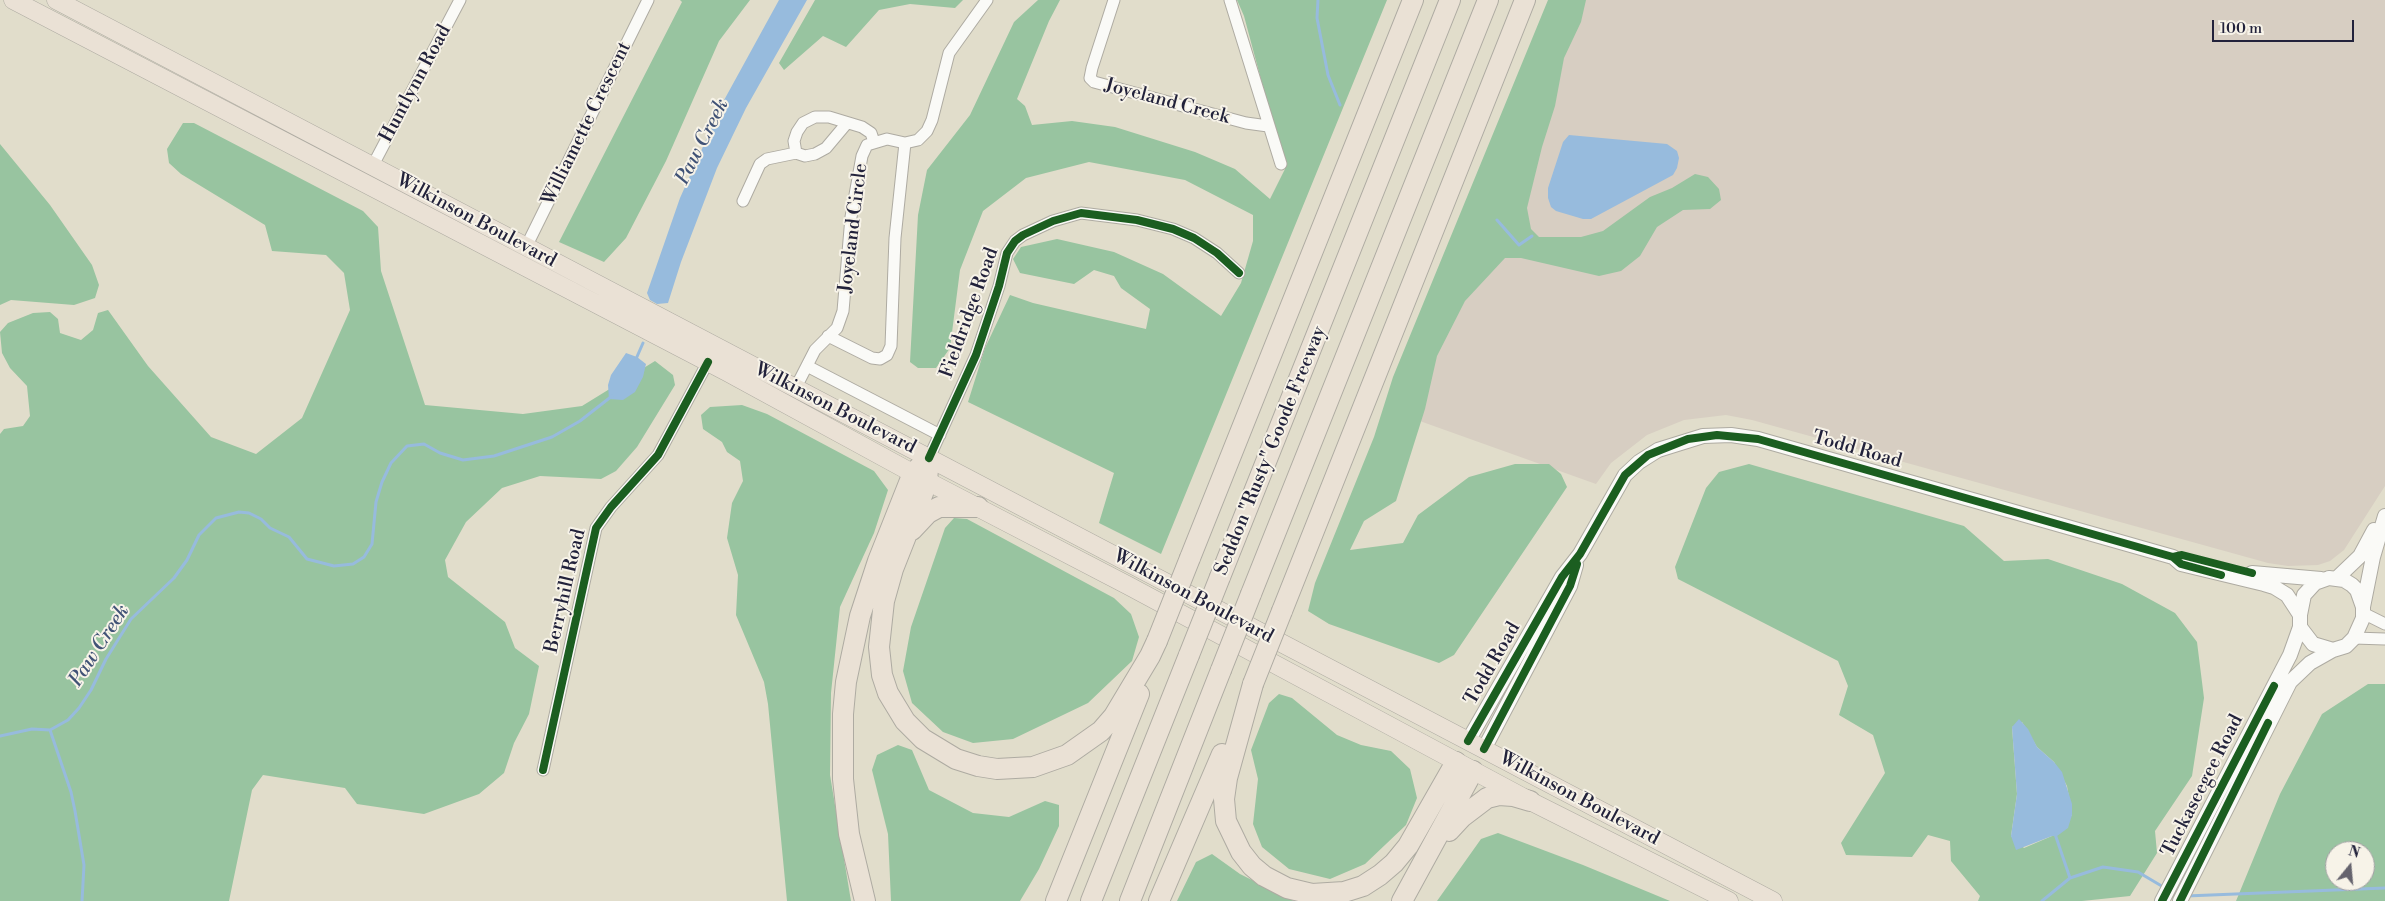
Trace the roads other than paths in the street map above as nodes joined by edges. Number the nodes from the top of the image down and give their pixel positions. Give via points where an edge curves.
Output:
1 (13, 0) edge
2 (56, 0) edge
3 (460, 0) edge
4 (648, 0) edge
5 (987, 0) edge
6 (1114, 0) edge
7 (1230, 0) edge
8 (1412, 0) edge
9 (1450, 0) edge
10 (1488, 0) edge
11 (1525, 0) edge
12 (847, 122) junction
13 (1268, 126) junction
14 (874, 142) junction
15 (905, 143) junction
16 (796, 153) junction
17 (1281, 164) dead end
18 (372, 167) junction
19 (743, 201) dead end
20 (470, 228) junction
21 (526, 247) junction
22 (1239, 273) dead end
23 (828, 336) junction
24 (708, 362) junction
25 (807, 366) junction
26 (795, 389) junction
27 (878, 431) junction
28 (940, 435) junction
29 (929, 458) junction
30 (920, 477) junction
31 (978, 507) junction
32 (2385, 516) edge
33 (906, 538) junction
34 (1580, 554) junction
35 (2173, 558) junction
36 (2337, 578) junction
37 (2321, 579) junction
38 (2363, 610) junction
39 (2300, 621) junction
40 (2385, 624) edge
41 (2354, 638) junction
42 (2385, 640) edge
43 (1153, 649) junction
44 (2333, 650) junction
45 (1253, 684) junction
46 (1468, 741) junction
47 (1484, 749) junction
48 (1464, 766) junction
49 (543, 770) dead end
50 (1530, 801) junction
51 (1430, 853) junction
52 (865, 901) edge
53 (1056, 901) edge
54 (1091, 901) edge
55 (1130, 901) edge
56 (1159, 901) edge
57 (1402, 901) edge
58 (1729, 901) edge
59 (1773, 901) edge
60 (2162, 901) edge
61 (2180, 901) edge

1 - 20 main road, Wilkinson Boulevard
2 - 18 main road, Wilkinson Boulevard
3 - 18 street, Huntlynn Road
4 - 21 street, Williamette Crescent
5 - 15 street via 948,54 927,131 918,140
6 - 13 street, Joyeland Creek via 1092,68 1090,78 1094,82
7 - 13 street
8 - 43 highway, bridge
9 - 54 highway, Seddon "Rusty" Goode Freeway, bridge
10 - 55 highway, Seddon "Rusty" Goode Freeway, bridge
11 - 45 highway, bridge
12 - 14 street via 862,127
12 - 16 street via 826,148 805,156
12 - 16 street via 815,117 804,123 794,141
13 - 17 street
14 - 15 street, Joyeland Circle via 887,139
14 - 23 street, Joyeland Circle via 867,145 862,156 853,208 843,311 837,328
15 - 23 street via 895,238 891,346 887,355 880,359 872,358
16 - 19 street via 767,159 760,164
18 - 20 main road, Wilkinson Boulevard
20 - 21 main road, Wilkinson Boulevard
20 - 24 main road, Wilkinson Boulevard
21 - 26 main road, Wilkinson Boulevard
22 - 28 street, Fieldridge Road via 1218,253 1194,238 1137,220 1082,213 1053,220 1023,235 1007,253 976,355
23 - 25 street, Joyeland Circle via 815,350
24 - 27 main road via 713,358 720,359 821,410
24 - 30 main road, Wilkinson Boulevard
24 - 49 street, Berryhill Road via 658,455 596,528
25 - 26 street, Joyeland Circle
25 - 28 street
26 - 27 main road, Wilkinson Boulevard
27 - 29 main road, Wilkinson Boulevard
28 - 29 street, Fieldridge Road
29 - 30 highway
29 - 46 main road, Wilkinson Boulevard
30 - 31 main road, Wilkinson Boulevard
30 - 33 highway
30 - 52 highway via 867,593 846,682 843,779 849,834
31 - 33 highway via 939,508 928,513
31 - 48 main road, Wilkinson Boulevard
32 - 36 street via 2379,520 2360,556
32 - 38 street
33 - 43 highway via 881,617 879,647 882,675 888,693 905,721 923,739 968,764 997,769 1033,767 1067,755 1101,731 1114,716
34 - 35 street, Todd Road via 1618,484 1639,462 1658,450 1688,439 1731,435 1758,439
34 - 46 street, Todd Road via 1562,577
34 - 47 street, Todd Road via 1570,586
35 - 37 street, Todd Road via 2182,556 2252,573
35 - 39 street, Todd Road via 2181,564 2274,587 2287,595
36 - 37 street
36 - 38 street via 2352,584 2357,590
37 - 39 street via 2304,595
38 - 40 street
38 - 41 street
39 - 44 street via 2314,644
39 - 60 street, Tuckaseegee Road via 2290,656
41 - 42 street
41 - 44 street via 2346,646
43 - 53 highway via 1142,686
44 - 61 street, Tuckaseegee Road via 2310,662 2290,682
45 - 48 highway via 1227,778 1224,799 1226,821 1241,852 1252,866 1287,888 1312,894 1344,892 1363,886 1380,875 1408,846
45 - 56 highway
46 - 47 main road, Wilkinson Boulevard
46 - 48 main road
47 - 48 main road
47 - 59 main road, Wilkinson Boulevard
48 - 50 main road, Wilkinson Boulevard
48 - 51 highway
50 - 51 highway via 1506,796 1487,798 1462,817
50 - 58 main road, Wilkinson Boulevard
51 - 57 highway

